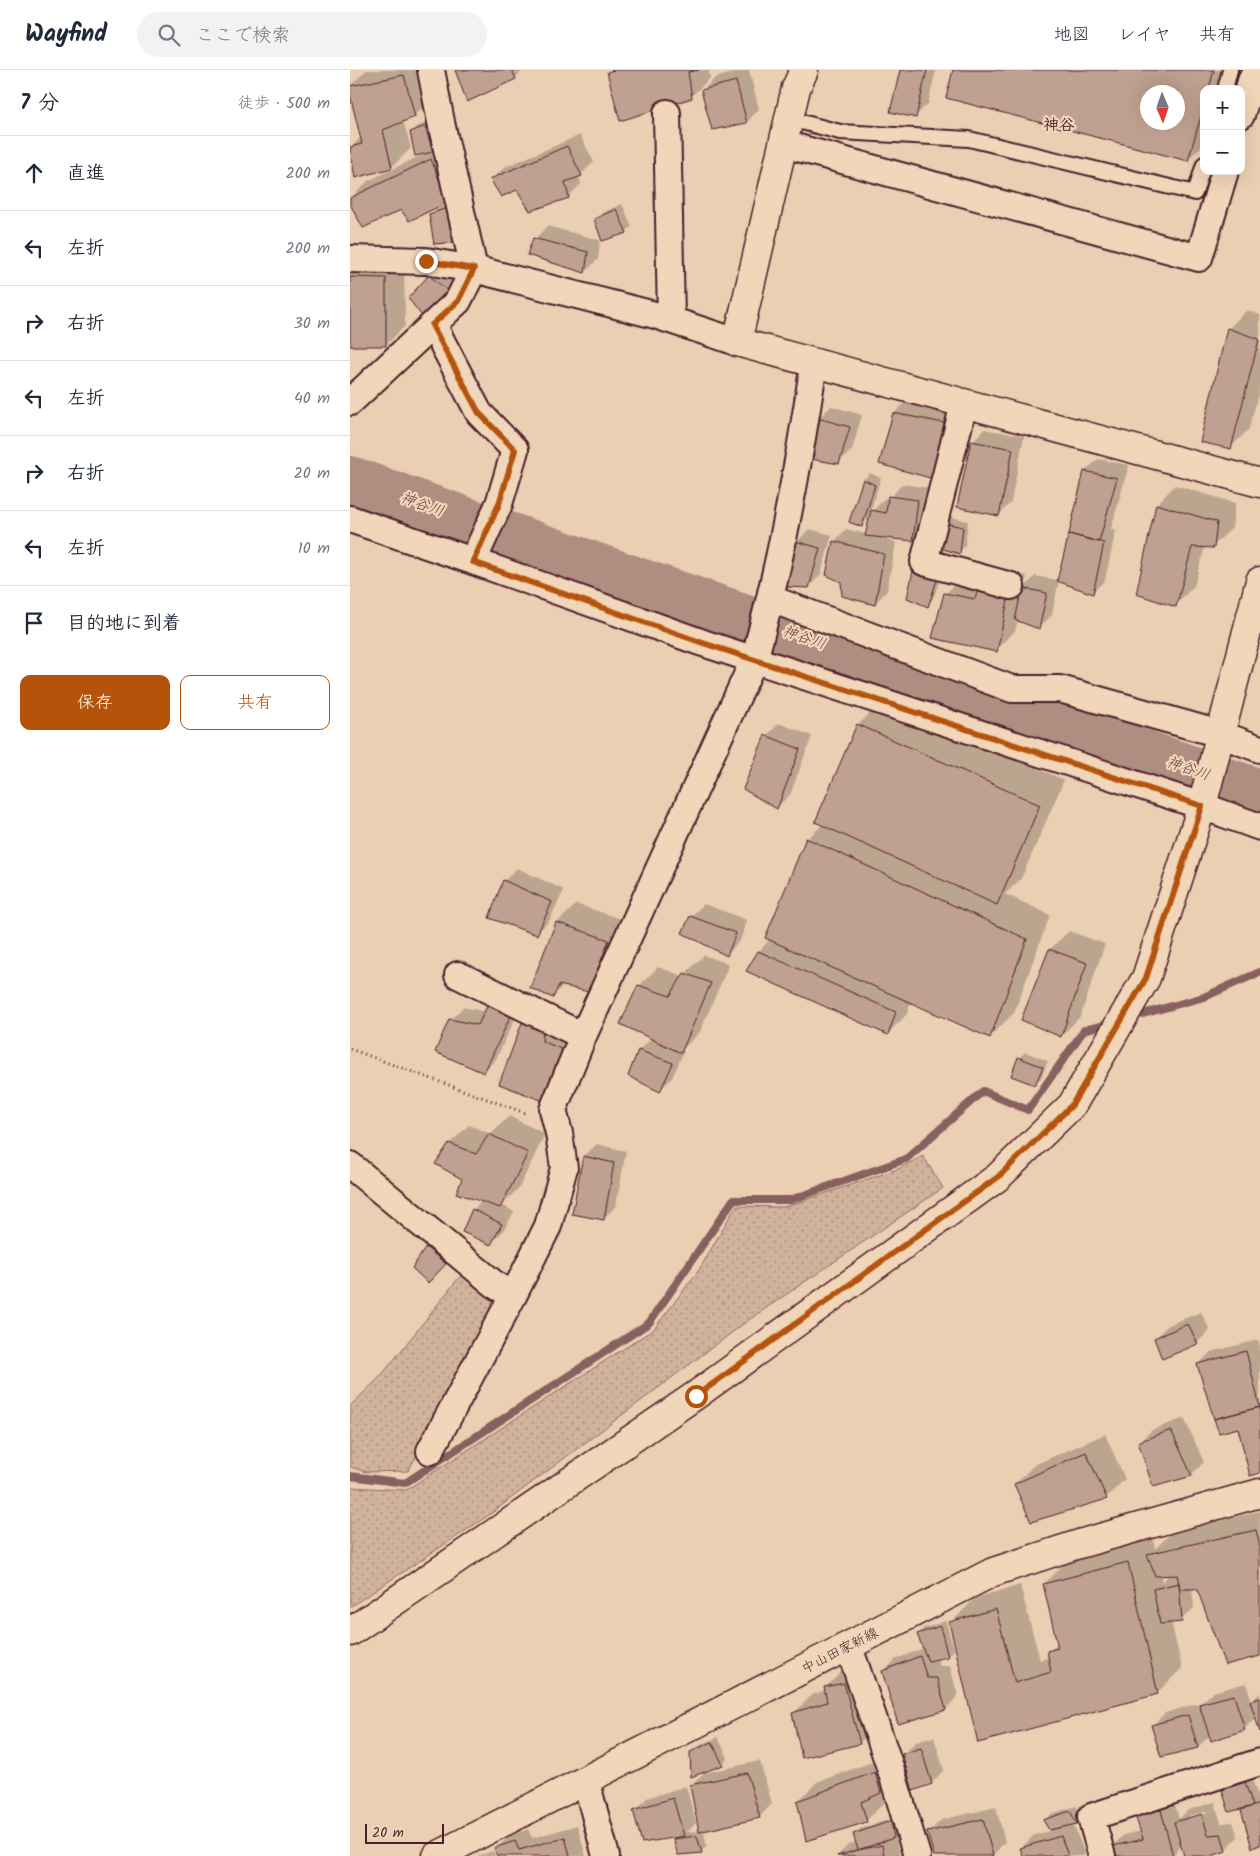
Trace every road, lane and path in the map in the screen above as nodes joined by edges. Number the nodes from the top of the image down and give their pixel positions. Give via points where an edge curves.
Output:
1 (431, 70) edge
2 (1230, 70) edge
3 (795, 76) edge
4 (1260, 80) edge
5 (1226, 85) edge
6 (1245, 102) edge
7 (667, 113) dead end
8 (787, 131) junction
9 (1201, 175) edge
10 (1224, 175) edge
11 (350, 259) edge
12 (474, 269) junction
13 (671, 320) junction
14 (432, 325) junction
15 (737, 342) junction
16 (814, 364) junction
17 (350, 402) edge
18 (964, 404) junction
19 (1260, 483) edge
20 (350, 519) edge
21 (473, 562) junction
22 (1260, 581) edge
23 (1011, 586) dead end
24 (771, 598) junction
25 (754, 660) junction
26 (1219, 739) junction
27 (1260, 749) edge
28 (1202, 806) junction
29 (1260, 827) edge
30 (458, 975) dead end
31 (583, 1036) junction
32 (350, 1049) edge
33 (557, 1124) junction
34 (350, 1166) edge
35 (514, 1294) junction
36 (430, 1451) dead end
37 (1259, 1495) edge
38 (350, 1632) edge
39 (849, 1647) junction
40 (1260, 1762) edge
41 (586, 1781) junction
42 (437, 1856) edge
43 (606, 1856) edge
44 (917, 1856) edge
45 (1102, 1856) edge

1 - 12 street
2 - 5 lane
3 - 8 street
4 - 6 street via 1252,78
7 - 13 street
8 - 9 lane via 970,139 1196,193
8 - 10 street via 1200,258
8 - 15 street
11 - 12 street via 426,261
12 - 13 street
12 - 14 street via 458,301
13 - 15 street
14 - 17 street
14 - 21 street via 479,413 515,450 499,504
15 - 16 street
16 - 18 street
16 - 24 street
18 - 19 street
18 - 23 street via 924,562
20 - 21 street
21 - 25 street
22 - 26 street
24 - 25 street
24 - 26 street via 1012,689 1060,689
25 - 28 street
25 - 31 street
26 - 27 street
26 - 28 street
28 - 29 street
28 - 38 street via 1146,978 1072,1105 990,1183 696,1396
30 - 31 street
31 - 33 street via 553,1110
32 - 33 path
33 - 35 street via 564,1168 548,1226
34 - 35 street via 498,1287
35 - 36 street
37 - 39 street, 中山田家新線 via 1079,1544 992,1572
39 - 41 street, 中山田家新線
39 - 44 street
40 - 45 street via 1092,1817
41 - 42 street, 中山田家新線
41 - 43 street

